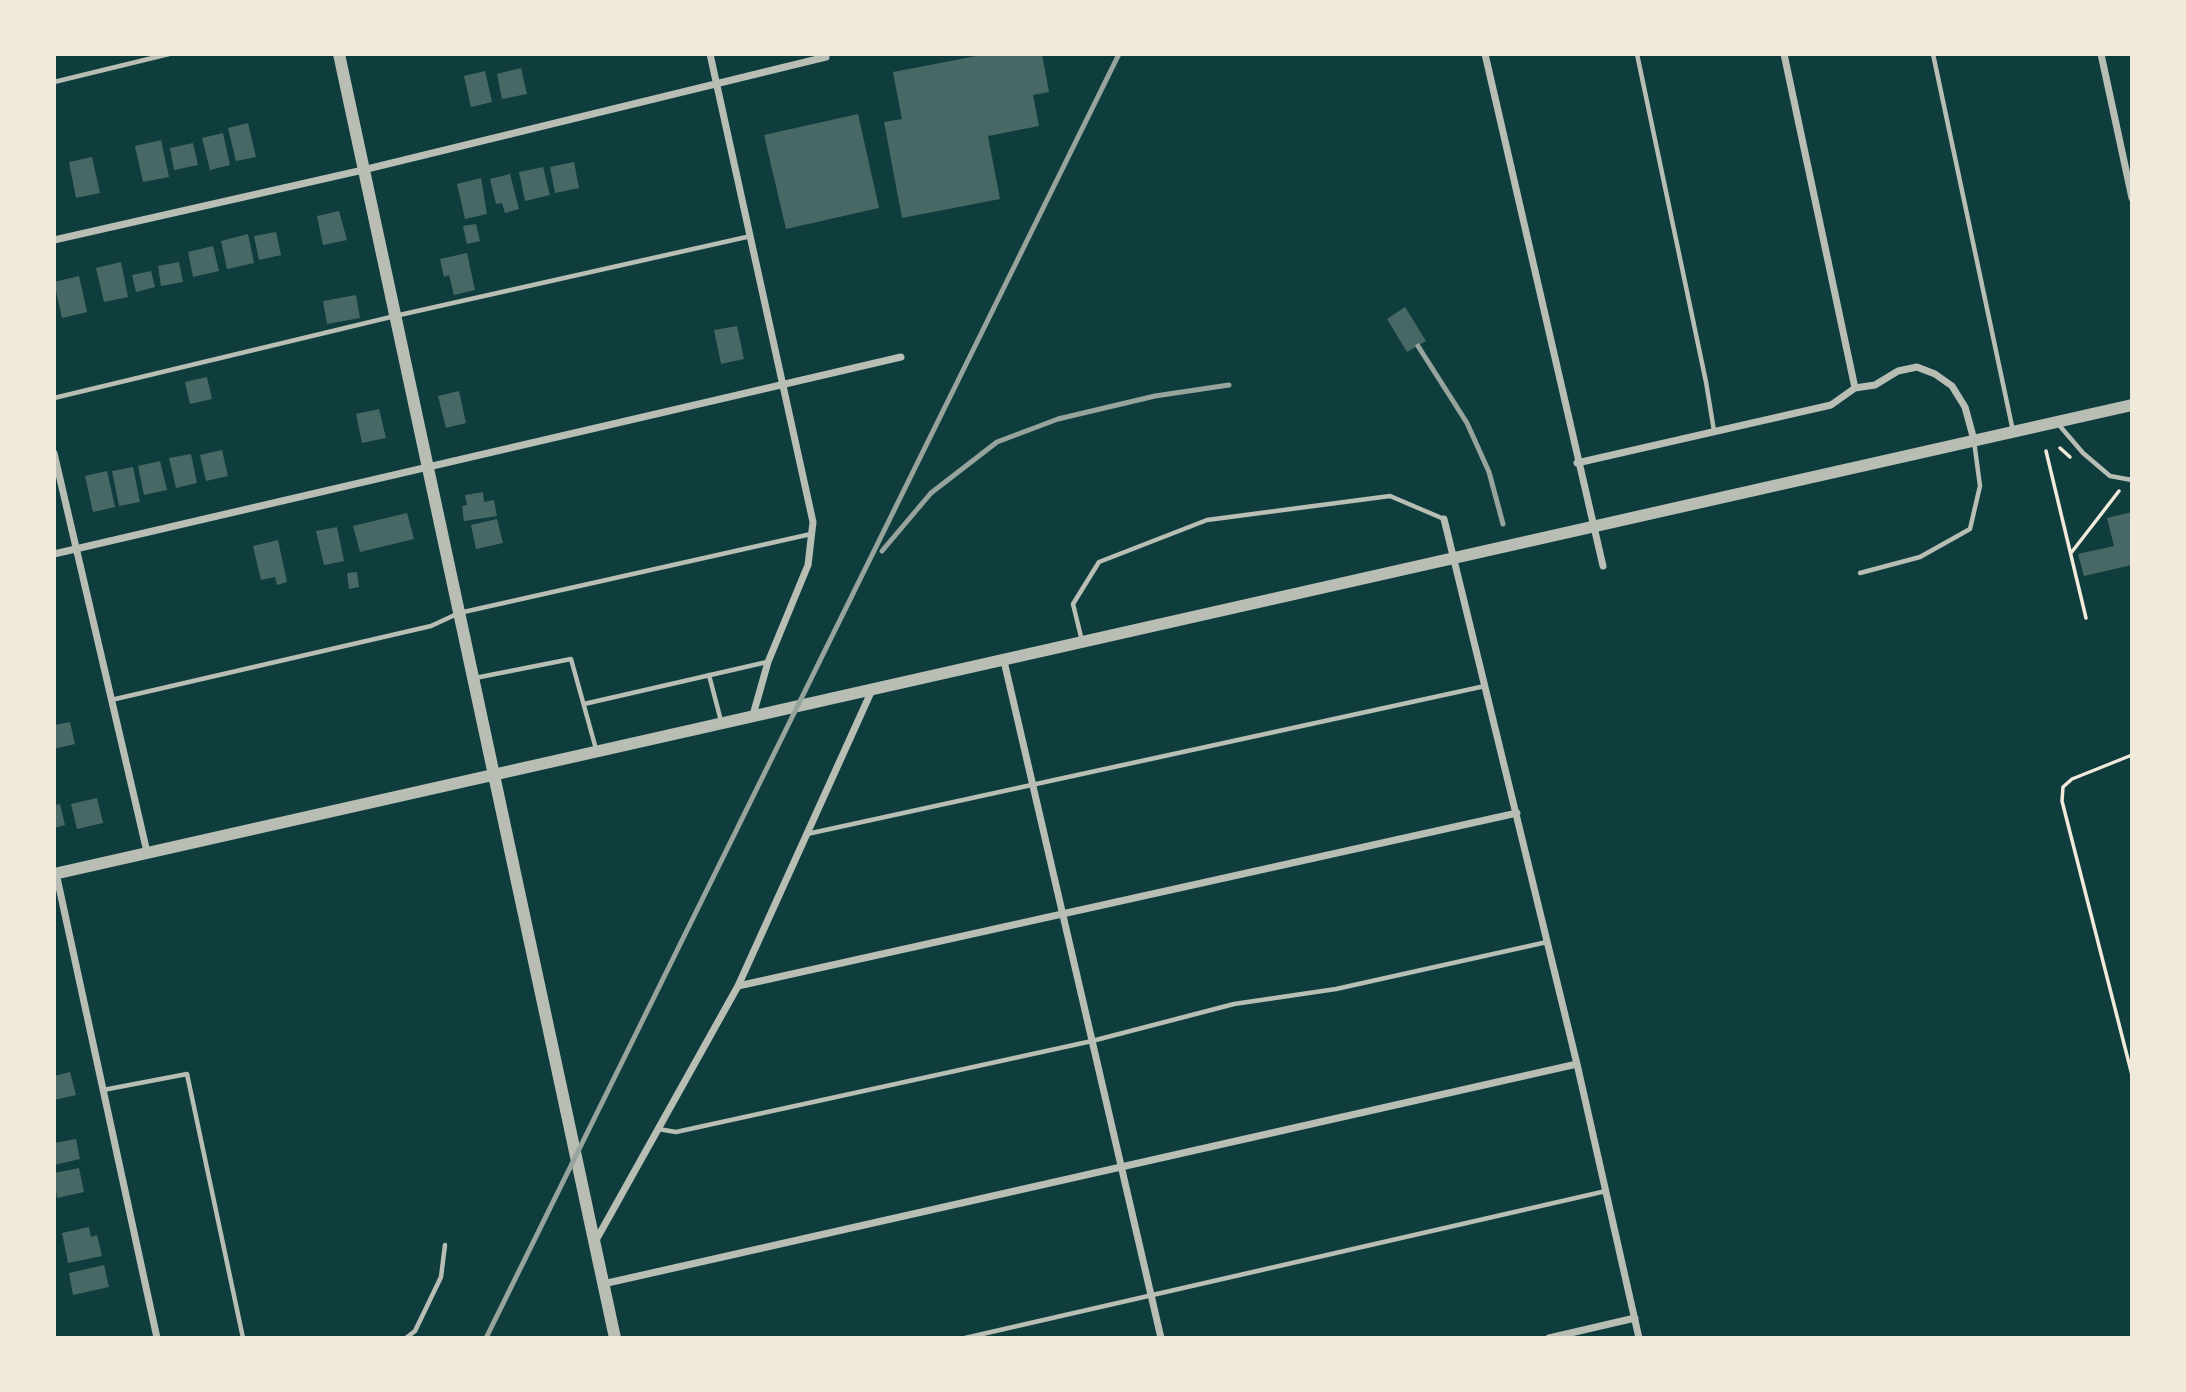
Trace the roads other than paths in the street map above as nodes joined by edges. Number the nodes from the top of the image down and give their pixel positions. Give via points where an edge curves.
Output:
1 (169, 54) edge
2 (339, 54) edge
3 (710, 54) edge
4 (1485, 54) edge
5 (1637, 54) edge
6 (1784, 54) edge
7 (1933, 54) edge
8 (2101, 54) edge
9 (826, 57) dead end
10 (54, 82) edge
11 (717, 85) junction
12 (363, 170) junction
13 (2132, 198) edge
14 (751, 236) junction
15 (54, 240) edge
16 (395, 316) junction
17 (901, 357) dead end
18 (784, 383) junction
19 (1855, 388) junction
20 (54, 398) edge
21 (2132, 405) edge
22 (2056, 422) junction
23 (1714, 432) junction
24 (2013, 432) junction
25 (1974, 440) junction
26 (54, 453) edge
27 (1577, 463) junction
28 (429, 469) junction
29 (2132, 480) edge
30 (1444, 519) joint
31 (811, 534) junction
32 (76, 549) junction
33 (54, 554) edge
34 (1603, 566) dead end
35 (1860, 573) dead end
36 (459, 613) junction
37 (1082, 643) junction
38 (1004, 661) junction
39 (768, 662) junction
40 (709, 676) junction
41 (474, 678) junction
42 (1486, 685) junction
43 (872, 689) junction
44 (111, 700) junction
45 (584, 704) junction
46 (753, 715) junction
47 (721, 722) junction
48 (596, 750) junction
49 (494, 773) junction
50 (1034, 787) junction
51 (1517, 813) junction
52 (807, 834) junction
53 (147, 852) junction
54 (55, 873) edge
55 (1064, 914) junction
56 (1548, 942) junction
57 (738, 986) junction
58 (1092, 1041) junction
59 (1577, 1064) junction
60 (103, 1090) junction
61 (658, 1129) junction
62 (1120, 1166) junction
63 (1606, 1191) junction
64 (593, 1244) junction
65 (445, 1245) dead end
66 (603, 1284) junction
67 (1151, 1296) junction
68 (1634, 1318) junction
69 (158, 1338) edge
70 (243, 1338) edge
71 (406, 1338) edge
72 (615, 1338) edge
73 (965, 1338) edge
74 (1161, 1338) edge
75 (1549, 1338) edge
76 (1639, 1338) edge

1 - 10 lane
2 - 12 street
3 - 11 street
4 - 27 street
5 - 23 lane
6 - 19 street
7 - 24 lane
8 - 13 street
9 - 11 street
11 - 12 street
11 - 14 street
12 - 15 street
12 - 16 street
14 - 16 lane
14 - 18 street
16 - 20 lane
16 - 28 street
17 - 18 street
18 - 28 street
18 - 31 street via 813,522
19 - 23 street via 1831,405
19 - 25 street via 1875,385 1917,367 1935,374 1952,386 1965,407
21 - 22 street
22 - 24 street
22 - 29 lane via 2110,476
23 - 27 street
24 - 25 street
25 - 35 lane via 1980,486 1970,529 1920,557
25 - 37 street
26 - 32 street
27 - 34 street
28 - 32 street
28 - 36 street
30 - 37 lane via 1390,496 1207,520 1099,562 1073,604
30 - 42 street
31 - 36 lane
31 - 39 street via 807,565
32 - 33 street
32 - 44 street
36 - 41 street
36 - 44 lane via 431,626
37 - 38 street
38 - 43 street
38 - 50 street
39 - 40 lane
39 - 46 street
40 - 45 lane
40 - 47 lane
41 - 45 lane via 571,659
41 - 49 street
42 - 50 lane
42 - 51 street
43 - 46 street
43 - 52 street
44 - 53 street
45 - 48 lane
46 - 47 street
47 - 48 street
48 - 49 street
49 - 53 street
49 - 64 street
50 - 52 lane
50 - 55 street
51 - 55 street
51 - 56 street
52 - 57 street
53 - 54 street
54 - 60 street
55 - 57 street
55 - 58 street
56 - 58 lane via 1336,989 1234,1004
56 - 59 street
57 - 61 street
58 - 61 lane via 676,1132
58 - 62 street
59 - 62 street
59 - 63 street
60 - 69 street
60 - 70 lane via 187,1074
61 - 64 street
62 - 66 street
62 - 67 street
63 - 67 lane
63 - 68 street
64 - 66 street
65 - 71 lane via 441,1277 415,1331
66 - 72 street
67 - 73 lane
67 - 74 street
68 - 75 street
68 - 76 street

